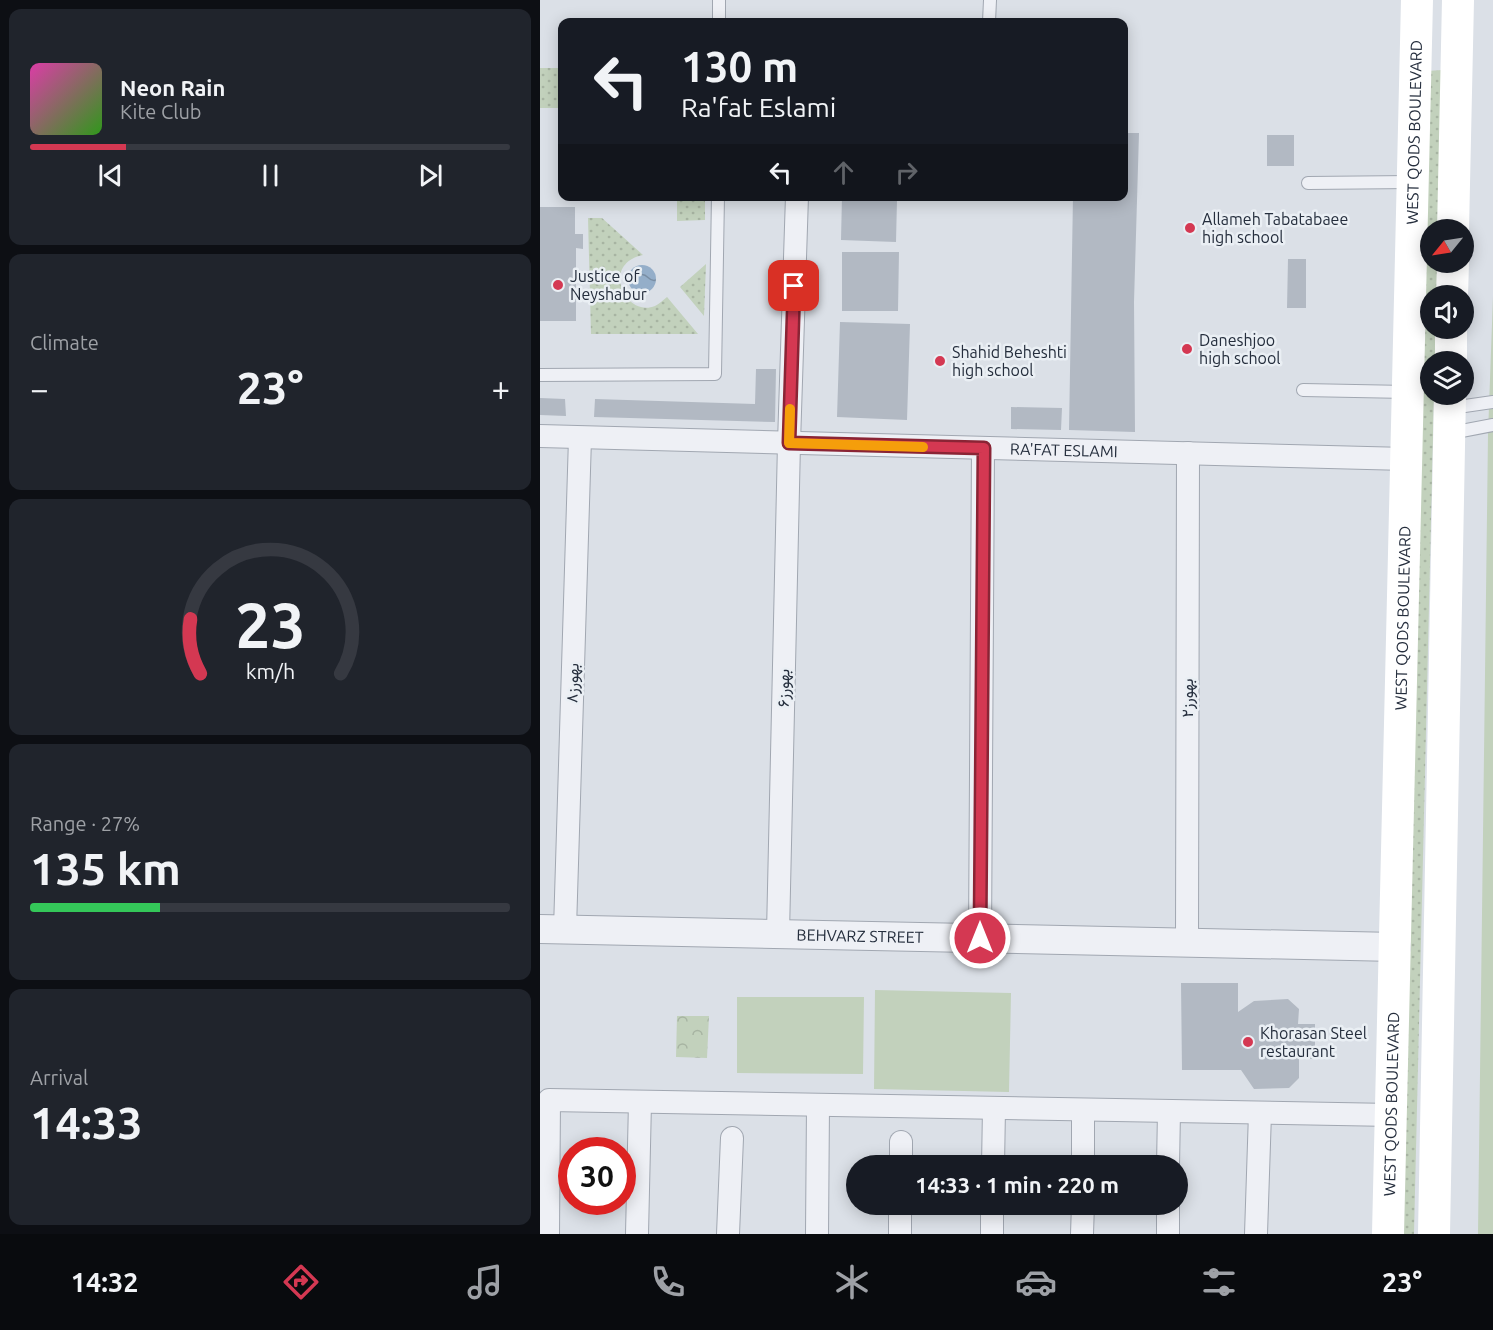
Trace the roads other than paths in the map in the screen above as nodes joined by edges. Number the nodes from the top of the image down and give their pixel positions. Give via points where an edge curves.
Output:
1 (719, 0) edge
2 (990, 0) edge
3 (1417, 0) edge
4 (1458, 0) edge
5 (719, 18) edge
6 (989, 18) edge
7 (1411, 179) junction
8 (1454, 181) junction
9 (1308, 183) dead end
10 (718, 201) edge
11 (797, 201) edge
12 (1453, 219) edge
13 (540, 375) edge
14 (1304, 390) dead end
15 (1408, 392) junction
16 (1493, 402) edge
17 (1450, 412) edge
18 (1493, 425) edge
19 (540, 436) edge
20 (580, 438) junction
21 (789, 443) junction
22 (984, 448) junction
23 (1188, 453) junction
24 (1406, 459) junction
25 (552, 929) edge
26 (778, 933) junction
27 (980, 938) junction
28 (1186, 942) junction
29 (1396, 947) junction
30 (640, 1102) junction
31 (818, 1105) junction
32 (994, 1108) junction
33 (1083, 1110) junction
34 (1169, 1111) junction
35 (1260, 1113) junction
36 (1392, 1115) junction
37 (732, 1138) dead end
38 (901, 1142) dead end
39 (901, 1155) edge
40 (993, 1155) edge
41 (1083, 1155) edge
42 (1168, 1155) edge
43 (900, 1215) edge
44 (992, 1215) edge
45 (1083, 1215) edge
46 (1168, 1215) edge
47 (548, 1234) edge
48 (637, 1234) edge
49 (728, 1234) edge
50 (817, 1234) edge
51 (900, 1234) edge
52 (992, 1234) edge
53 (1082, 1234) edge
54 (1168, 1234) edge
55 (1256, 1234) edge
56 (1388, 1234) edge
57 (1434, 1234) edge

1 - 5 lane
2 - 6 lane
3 - 7 main road, WEST QODS BOULEVARD
4 - 8 main road
7 - 8 main road via 1418,171 1434,167
7 - 9 lane
7 - 15 main road, WEST QODS BOULEVARD
8 - 12 main road
10 - 13 lane via 715,374
11 - 21 street, بهورز۶
14 - 15 lane
15 - 24 main road, WEST QODS BOULEVARD
16 - 17 lane
17 - 18 lane
17 - 57 main road
19 - 20 street, RA'FAT ESLAMI
20 - 21 street, RA'FAT ESLAMI
20 - 25 street, بهورز۸
21 - 22 street, RA'FAT ESLAMI
21 - 26 street, بهورز۶
22 - 23 street, RA'FAT ESLAMI
22 - 27 street
23 - 24 street, RA'FAT ESLAMI
23 - 28 street, بهورز۲
24 - 29 main road, WEST QODS BOULEVARD
25 - 26 street, BEHVARZ STREET
26 - 27 street, BEHVARZ STREET
27 - 28 street, BEHVARZ STREET
28 - 29 street, BEHVARZ STREET
29 - 36 main road, WEST QODS BOULEVARD
30 - 31 street
30 - 47 street via 549,1100
30 - 48 street
31 - 32 street
31 - 50 street
32 - 33 street
32 - 40 street
33 - 34 street
33 - 41 street
34 - 35 street
34 - 42 street
35 - 36 street
35 - 55 street
36 - 56 main road, WEST QODS BOULEVARD
37 - 49 street
38 - 39 street
43 - 51 street
44 - 52 street
45 - 53 street
46 - 54 street

